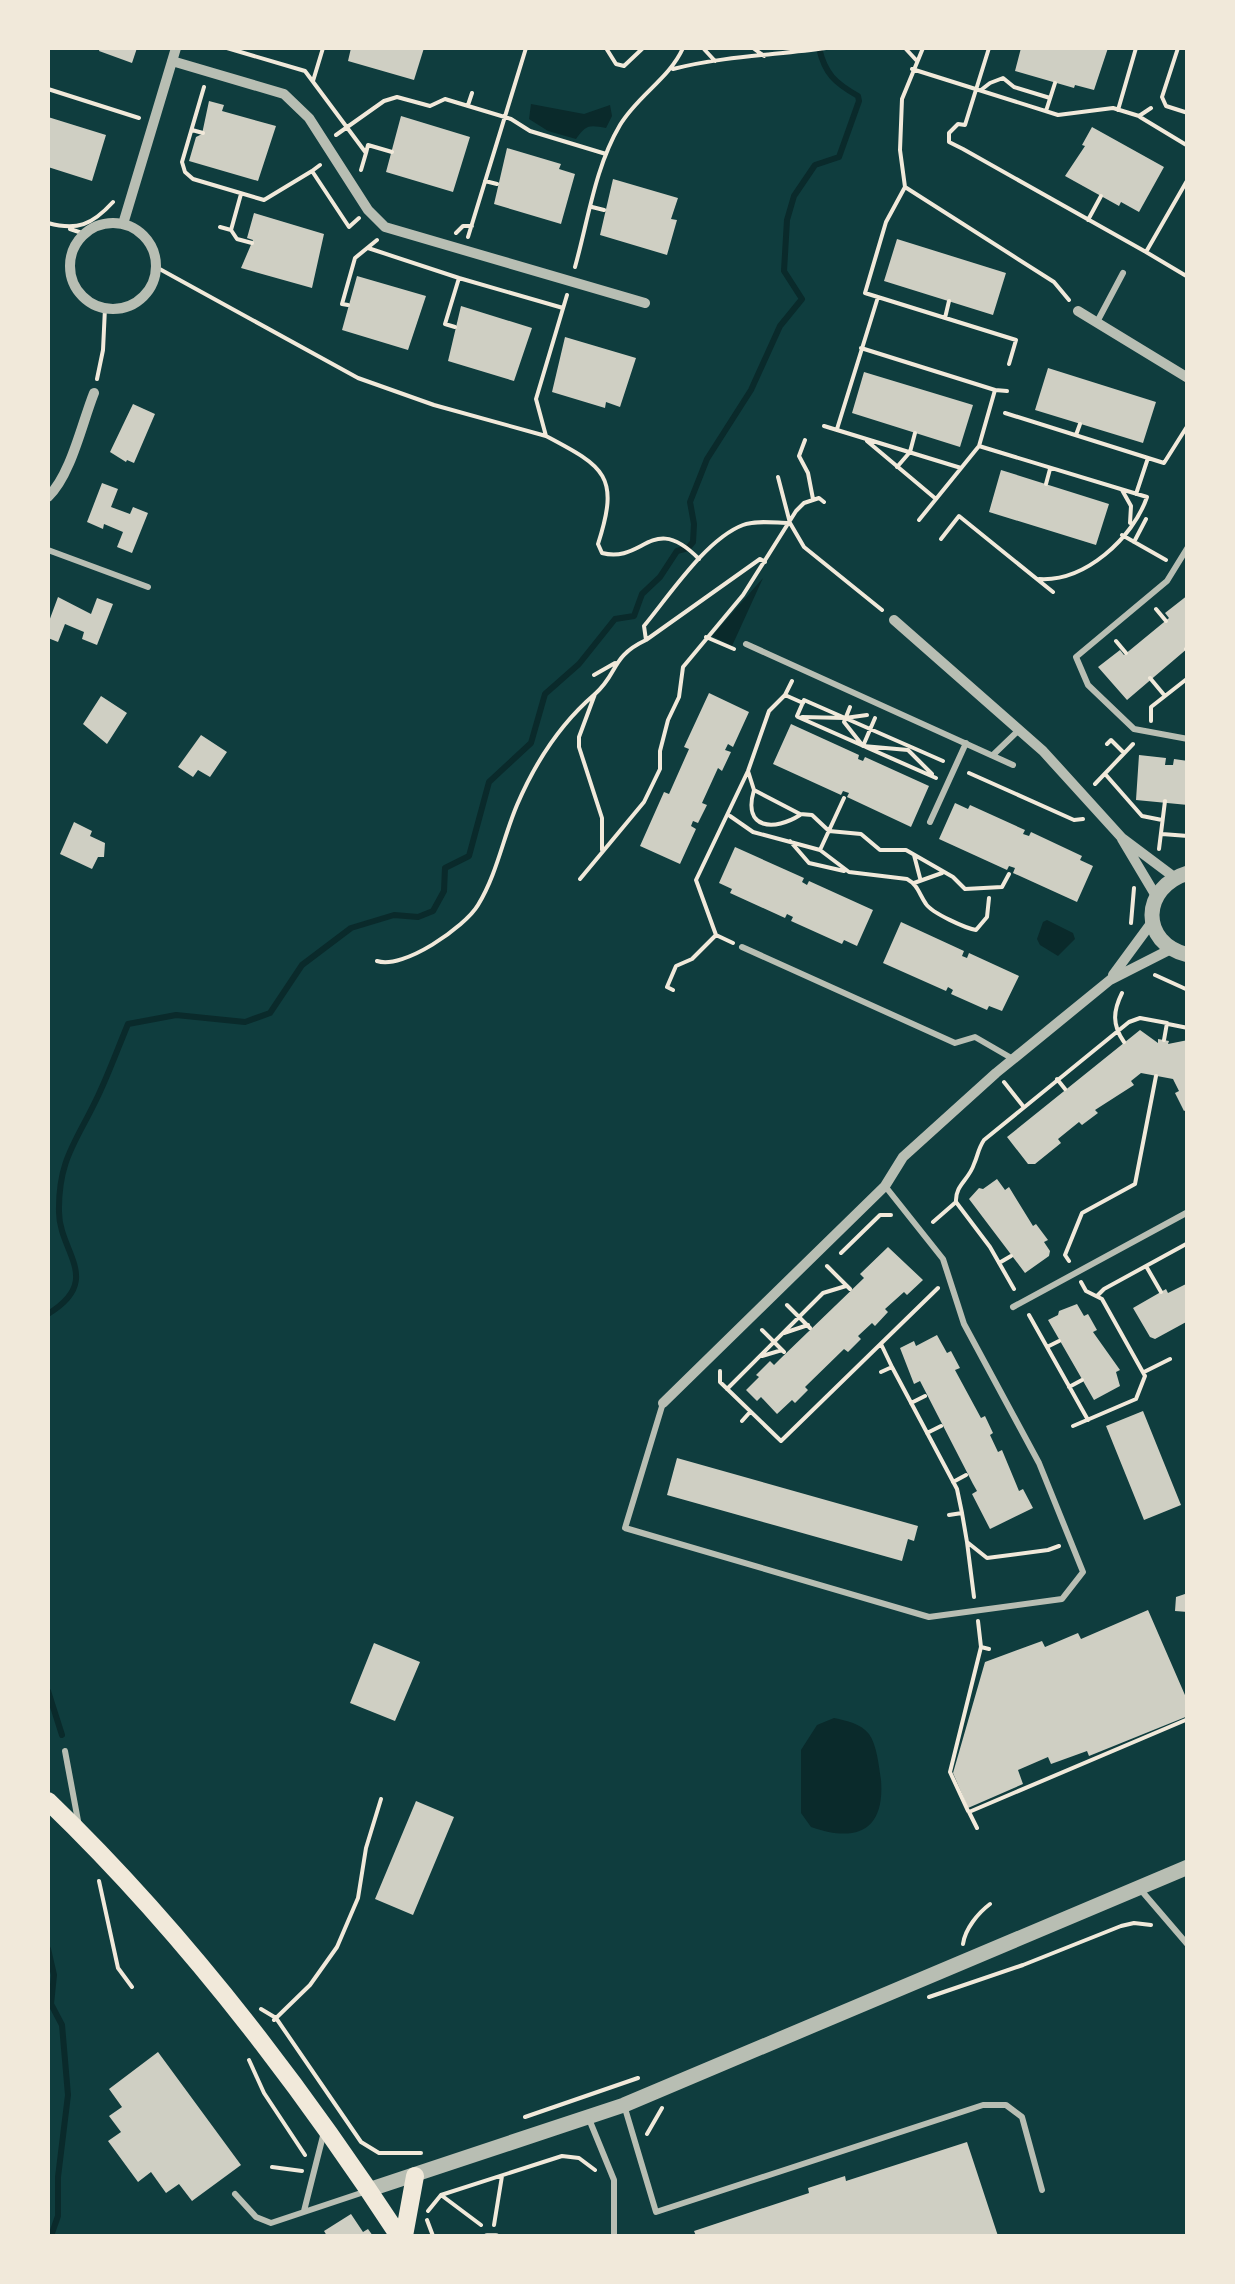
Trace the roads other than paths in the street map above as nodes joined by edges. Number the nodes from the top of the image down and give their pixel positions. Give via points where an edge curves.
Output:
1 (176, 48) edge
2 (172, 61) junction
3 (123, 224) junction
4 (1123, 273) dead end
5 (646, 303) dead end
6 (1078, 311) road end
7 (1097, 322) junction
8 (1188, 378) edge
9 (94, 393) road end
10 (48, 497) edge
11 (1188, 547) edge
12 (48, 550) edge
13 (148, 587) dead end
14 (894, 620) road end
15 (746, 644) road end
16 (1019, 730) junction
17 (1188, 739) edge
18 (966, 744) junction
19 (992, 755) junction
20 (1013, 765) dead end
21 (930, 822) dead end
22 (1122, 838) junction
23 (1181, 875) edge
24 (1156, 896) junction
25 (1152, 922) junction
26 (742, 947) dead end
27 (1179, 952) edge
28 (1110, 980) junction
29 (1012, 1060) junction
30 (886, 1186) junction
31 (1188, 1212) edge
32 (1013, 1308) dead end
33 (663, 1403) joint
34 (66, 1751) dead end
35 (48, 1801) edge
36 (80, 1832) junction
37 (1188, 1867) edge
38 (1139, 1888) junction
39 (1188, 1946) edge
40 (624, 2105) junction
41 (589, 2118) junction
42 (324, 2130) junction
43 (415, 2176) junction
44 (368, 2190) junction
45 (1042, 2190) dead end
46 (235, 2194) dead end
47 (304, 2211) junction
48 (401, 2236) edge
49 (614, 2236) edge

1 - 2 street
2 - 3 street
2 - 5 street via 284,94 308,118 377,222
3 - 3 street via 85,234 71,257 74,284 105,308 146,294 156,268 148,240
4 - 7 lane
6 - 7 street
7 - 8 street
9 - 10 street
11 - 17 lane via 1167,582 1076,657 1088,684 1127,724
12 - 13 lane
14 - 16 street
15 - 18 lane
16 - 19 lane
16 - 22 street
18 - 19 lane
18 - 21 lane
19 - 20 lane
22 - 23 street
22 - 24 street
23 - 24 street
24 - 25 street
25 - 27 street via 1159,938
25 - 28 street
26 - 29 lane via 955,1043 975,1037
27 - 28 street
28 - 29 street
29 - 30 street via 903,1157
30 - 33 street
30 - 33 lane via 944,1259 964,1324 1073,1540 1083,1572 1062,1599 929,1617 625,1528
31 - 32 lane
34 - 36 lane
35 - 36 main road
36 - 42 main road via 164,1920
37 - 38 street
38 - 39 lane
38 - 40 street
40 - 41 street
40 - 45 lane via 656,2212 982,2104 1006,2105 1022,2118
41 - 43 street
41 - 49 lane via 614,2180
42 - 44 main road
42 - 47 lane
43 - 44 street
43 - 48 main road
44 - 47 lane
44 - 48 main road
46 - 47 lane via 271,2224

